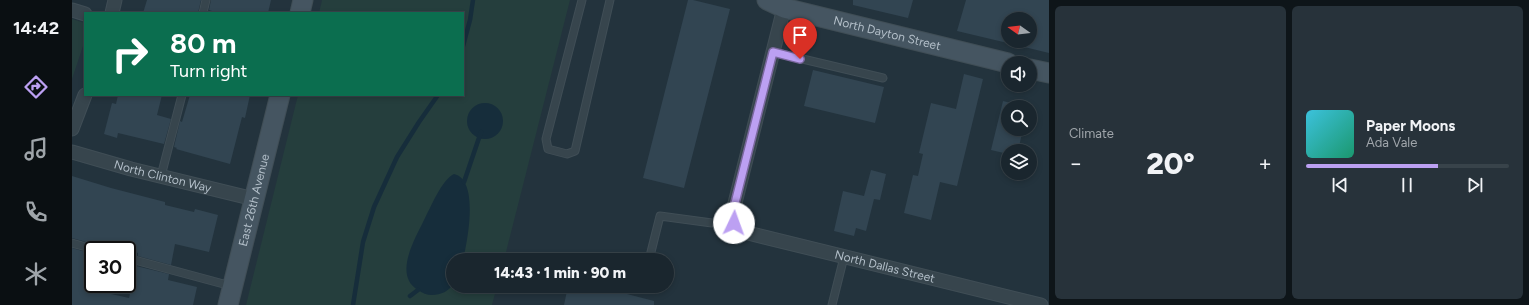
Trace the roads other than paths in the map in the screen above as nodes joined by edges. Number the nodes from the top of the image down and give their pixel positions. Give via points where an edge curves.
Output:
1 (115, 0) edge
2 (206, 0) edge
3 (303, 0) edge
4 (582, 0) edge
5 (610, 0) edge
6 (779, 3) edge
7 (72, 10) edge
8 (112, 12) edge
9 (203, 12) edge
10 (300, 12) edge
11 (84, 14) edge
12 (773, 52) junction
13 (1001, 61) edge
14 (1037, 70) edge
15 (1049, 73) edge
16 (883, 78) dead end
17 (85, 96) edge
18 (182, 96) edge
19 (280, 96) edge
20 (72, 129) edge
21 (72, 152) edge
22 (161, 176) junction
23 (254, 199) junction
24 (734, 223) junction
25 (72, 243) edge
26 (84, 246) edge
27 (651, 253) edge
28 (844, 257) junction
29 (136, 260) edge
30 (232, 286) junction
31 (1011, 302) edge
32 (228, 305) edge
33 (832, 305) edge
34 (1041, 305) edge

1 - 8 street
2 - 9 lane
3 - 10 street
4 - 5 lane via 546,139 548,149 567,154 575,151
6 - 12 street
6 - 13 street, North Dayton Street
7 - 11 street
12 - 16 lane
12 - 24 street via 732,214
14 - 15 street
17 - 20 street
18 - 22 lane
19 - 23 street, East 26th Avenue
21 - 22 street, North Clinton Way
22 - 23 street, North Clinton Way
23 - 30 street, East 26th Avenue
24 - 27 lane via 712,223 660,216
24 - 28 street, North Dallas Street via 744,232
25 - 26 lane
28 - 31 street, North Dallas Street
28 - 33 lane
29 - 30 lane
30 - 32 street, East 26th Avenue
31 - 34 street, North Dallas Street

